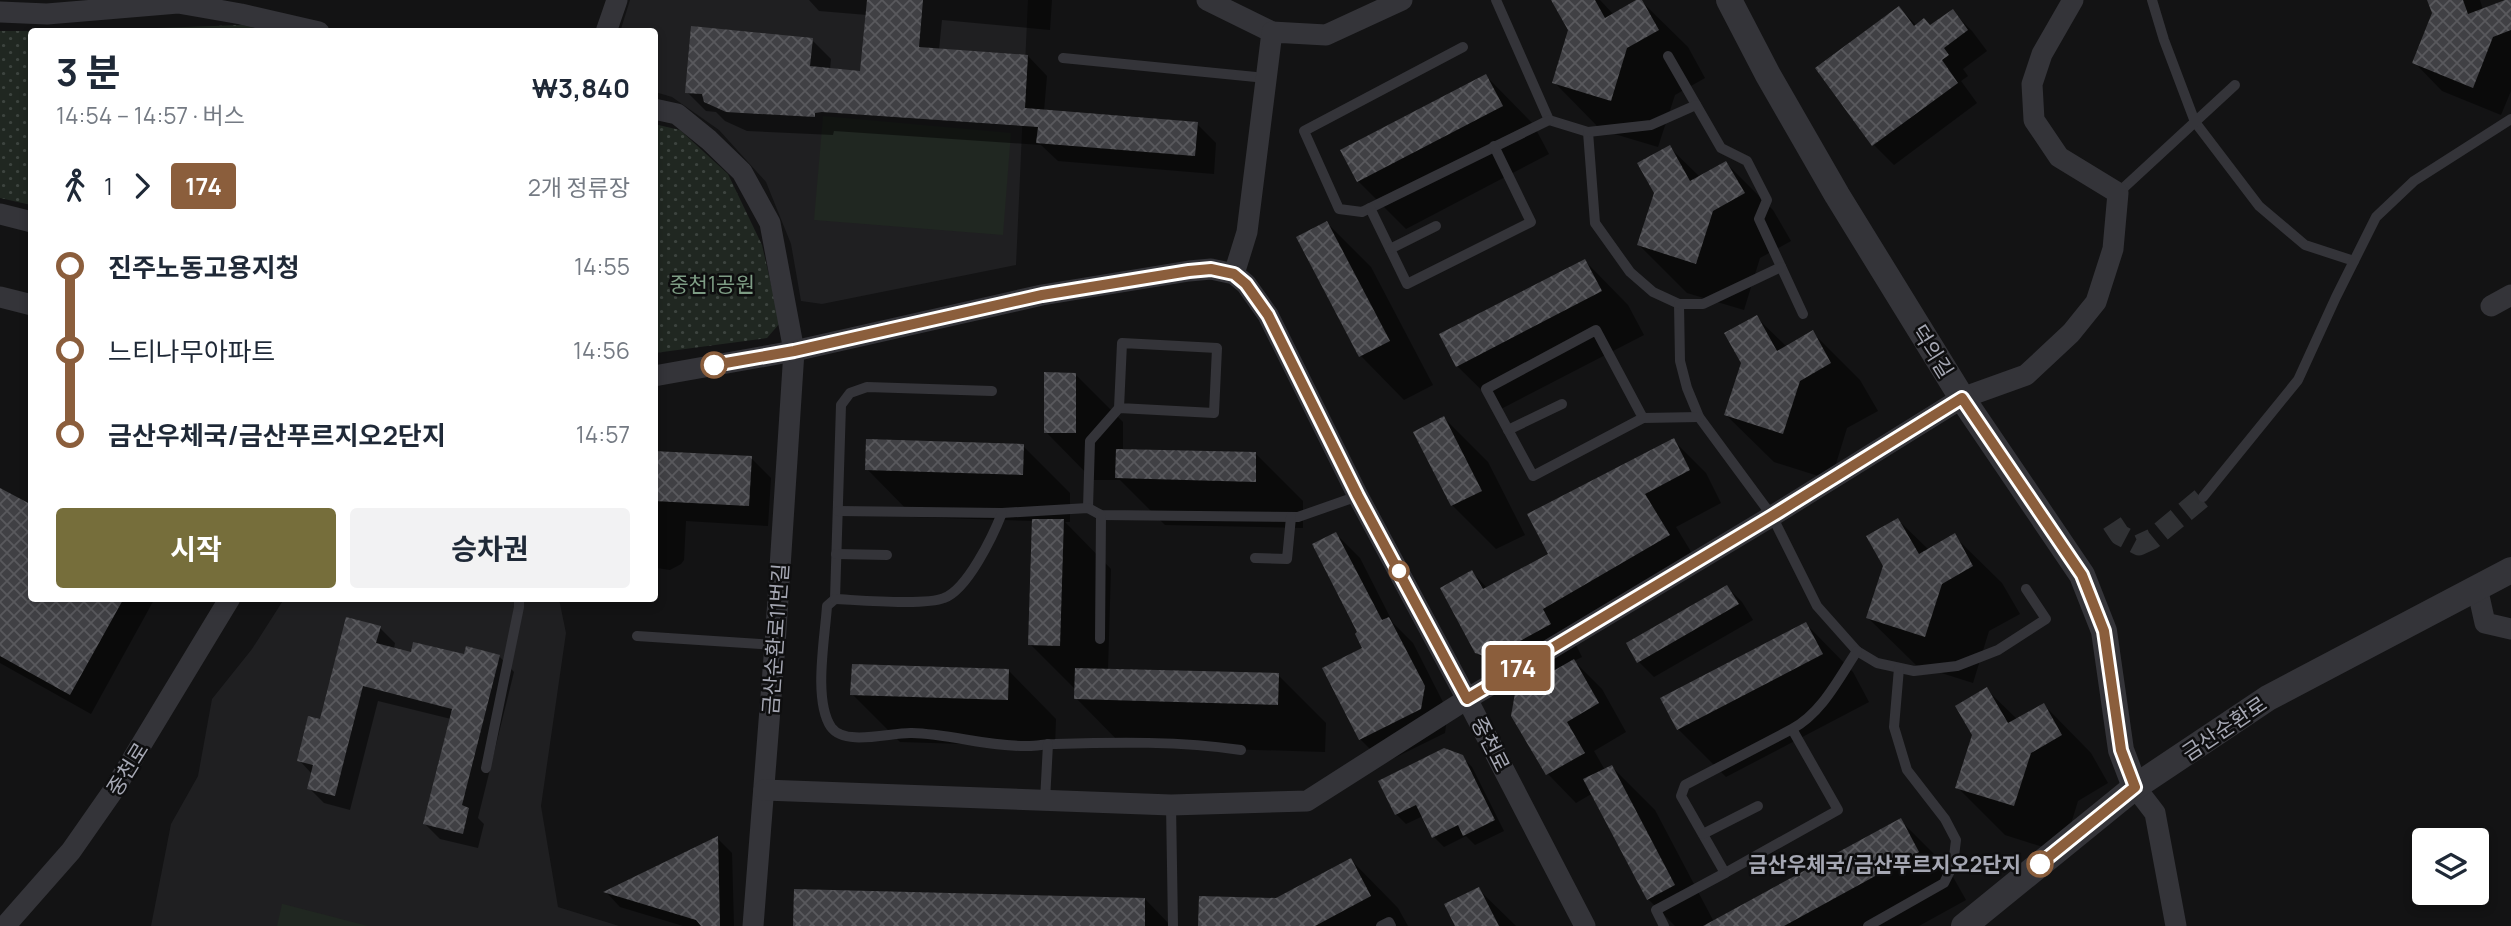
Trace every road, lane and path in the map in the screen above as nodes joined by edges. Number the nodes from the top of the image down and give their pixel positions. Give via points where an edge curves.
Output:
1 (617, 0) edge
2 (1207, 0) edge
3 (1402, 0) edge
4 (1496, 0) edge
5 (1729, 0) edge
6 (2073, 0) edge
7 (2152, 0) edge
8 (178, 2) edge
9 (0, 12) edge
10 (303, 28) edge
11 (607, 28) edge
12 (1272, 32) junction
13 (1463, 47) dead end
14 (1668, 56) dead end
15 (1063, 58) dead end
16 (1266, 78) junction
17 (2235, 85) dead end
18 (1696, 105) junction
19 (658, 110) edge
20 (2511, 119) edge
21 (1549, 120) junction
22 (2195, 122) junction
23 (1588, 132) junction
24 (1494, 146) junction
25 (2118, 192) junction
26 (1370, 208) junction
27 (0, 214) edge
28 (28, 221) edge
29 (1436, 226) dead end
30 (1390, 249) junction
31 (2354, 261) junction
32 (1781, 267) junction
33 (1234, 274) junction
34 (2511, 295) edge
35 (0, 297) edge
36 (28, 304) edge
37 (1679, 304) junction
38 (2491, 306) dead end
39 (1803, 314) dead end
40 (794, 351) junction
41 (658, 375) edge
42 (992, 391) dead end
43 (1962, 398) junction
44 (1562, 404) dead end
45 (1119, 408) junction
46 (1699, 417) junction
47 (1643, 418) junction
48 (1508, 430) junction
49 (1358, 496) junction
50 (2203, 497) tunnel mouth
51 (1088, 508) junction
52 (838, 511) junction
53 (1002, 513) junction
54 (1101, 515) junction
55 (1772, 516) junction
56 (1291, 517) junction
57 (836, 554) junction
58 (887, 555) dead end
59 (1255, 558) dead end
60 (2511, 570) edge
61 (2477, 587) junction
62 (2026, 589) dead end
63 (835, 599) junction
64 (228, 602) edge
65 (519, 602) edge
66 (2511, 629) edge
67 (638, 636) dead end
68 (1100, 639) dead end
69 (775, 645) junction
70 (1857, 651) junction
71 (1899, 668) junction
72 (1467, 699) junction
73 (1792, 729) junction
74 (1048, 744) junction
75 (1241, 750) dead end
76 (486, 768) dead end
77 (2135, 787) junction
78 (764, 790) junction
79 (1045, 801) junction
80 (1171, 806) junction
81 (1758, 806) dead end
82 (1703, 834) junction
83 (1725, 873) junction
84 (0, 922) edge
85 (4, 926) edge
86 (753, 926) edge
87 (1173, 926) edge
88 (1381, 926) edge
89 (1391, 926) edge
90 (1584, 926) edge
91 (1664, 926) edge
92 (1868, 926) edge
93 (1965, 926) edge
94 (2176, 926) edge

1 - 11 street
2 - 12 street
3 - 12 street via 1326,35
4 - 21 lane
5 - 43 street, 덕의길 via 1837,195
6 - 25 street via 2042,54 2032,85 2034,120 2059,157
7 - 22 lane
8 - 9 street via 47,14
8 - 10 street
12 - 16 street
13 - 26 lane via 1304,131 1339,209 1363,212
14 - 18 lane
15 - 16 lane
16 - 33 street via 1247,232
17 - 22 lane
18 - 23 lane via 1651,125
18 - 32 lane via 1721,148 1747,161 1767,200 1759,219
19 - 40 street, 금산순환로11번길 via 677,114 742,172 770,223
20 - 31 lane via 2414,181 2376,217
21 - 23 lane
21 - 24 lane
22 - 25 lane
22 - 31 lane via 2259,206 2305,244
23 - 37 lane via 1595,223 1630,272 1653,292
24 - 26 lane
24 - 30 lane via 1531,222 1407,284
25 - 43 street via 2113,248 2096,302 2026,376
26 - 30 lane
27 - 28 street
29 - 30 lane
31 - 50 lane via 2298,380
32 - 37 lane via 1703,304
32 - 39 lane
33 - 40 street via 1211,269 1054,293
33 - 49 street, 중천로 via 1268,315
34 - 38 street
35 - 36 street
37 - 46 lane via 1680,361
40 - 41 street
40 - 69 street, 금산순환로11번길
42 - 52 lane via 867,387 850,393 841,405
43 - 55 street
43 - 77 street, 덕의길 via 2082,575 2104,631 2121,750
44 - 48 lane
45 - 45 lane via 1122,342 1217,348 1214,413
45 - 51 lane via 1090,441
46 - 47 lane
46 - 55 lane
47 - 48 lane via 1533,476
47 - 48 lane via 1596,330 1486,389
49 - 56 lane
49 - 72 street, 중천로
51 - 53 lane
51 - 54 lane
52 - 53 lane
52 - 57 lane
53 - 63 lane via 991,542 957,591 943,599
54 - 56 lane
54 - 68 lane
55 - 70 lane via 1817,606
55 - 72 street
56 - 59 lane via 1287,559
57 - 58 lane
57 - 63 lane
60 - 61 street, 금산순환로
61 - 66 street via 2485,623
61 - 77 street, 금산순환로 via 2268,698
62 - 71 lane via 2046,619 1998,650 1956,666 1914,671
63 - 74 lane via 827,606 821,692 825,716 842,736 911,733 986,744
64 - 85 street, 중천로 via 116,788 71,851
65 - 76 lane
67 - 69 lane
69 - 78 street, 금산순환로11번길
70 - 71 lane via 1877,663
70 - 73 lane via 1825,700
71 - 92 lane via 1894,727 1907,770 1945,818 1956,840 1953,865 1944,883
72 - 80 street via 1307,801
72 - 90 street, 중천로
73 - 82 lane via 1685,785 1681,796
73 - 83 lane via 1838,810
74 - 75 lane via 1209,745
74 - 79 lane
77 - 93 street, 금산순환로
77 - 94 street via 2155,813
78 - 79 street
78 - 86 street, 금산순환로11번길
79 - 80 street
80 - 87 lane
81 - 82 lane
82 - 83 lane
83 - 91 lane via 1656,910
84 - 85 street
88 - 89 lane via 1389,922

